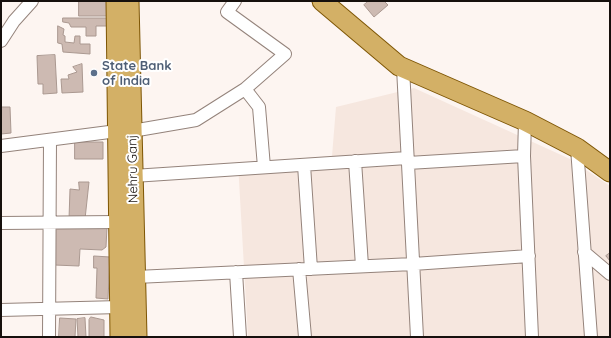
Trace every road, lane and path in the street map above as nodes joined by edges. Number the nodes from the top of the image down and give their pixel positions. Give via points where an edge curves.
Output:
1 (32, 1) edge
2 (116, 1) edge
3 (130, 1) edge
4 (235, 1) edge
5 (322, 1) edge
6 (1, 41) edge
7 (403, 68) junction
8 (245, 89) junction
9 (525, 122) junction
10 (125, 131) junction
11 (50, 140) junction
12 (1, 146) edge
13 (577, 148) junction
14 (524, 156) junction
15 (408, 160) junction
16 (355, 161) junction
17 (304, 165) junction
18 (264, 167) junction
19 (610, 172) edge
20 (133, 176) junction
21 (118, 222) junction
22 (1, 223) edge
23 (50, 223) junction
24 (584, 252) junction
25 (529, 256) junction
26 (413, 264) junction
27 (362, 266) junction
28 (299, 269) junction
29 (311, 269) junction
30 (236, 272) junction
31 (610, 274) edge
32 (136, 277) junction
33 (120, 307) junction
34 (1, 310) edge
35 (49, 310) junction
36 (49, 337) edge
37 (120, 337) edge
38 (137, 337) edge
39 (240, 337) edge
40 (305, 337) edge
41 (417, 337) edge
42 (532, 337) edge
43 (591, 337) edge

1 - 6 street
2 - 10 main road, Nehru Ganj
3 - 10 main road, Nehru Ganj
4 - 8 street via 227,12 285,54
5 - 7 main road
7 - 9 main road
7 - 15 street
8 - 10 street via 196,120
8 - 18 street via 259,107
9 - 13 main road
9 - 14 street
10 - 11 street
10 - 20 main road, Nehru Ganj
10 - 21 main road, Nehru Ganj
11 - 12 street
11 - 23 street
13 - 19 main road
13 - 24 street
14 - 15 street
14 - 25 street
15 - 16 street
15 - 26 street
16 - 17 street
16 - 27 street
17 - 18 street
17 - 29 street
18 - 20 street
20 - 32 main road, Nehru Ganj
21 - 23 street
21 - 33 main road, Nehru Ganj
22 - 23 street
23 - 35 street
24 - 31 street
24 - 43 street
25 - 26 street
25 - 42 street
26 - 27 street
26 - 41 street
27 - 29 street
28 - 29 street
28 - 30 street
28 - 40 street
30 - 32 street
30 - 39 street
32 - 38 main road, Nehru Ganj
33 - 35 street
33 - 37 main road, Nehru Ganj
34 - 35 street
35 - 36 street

